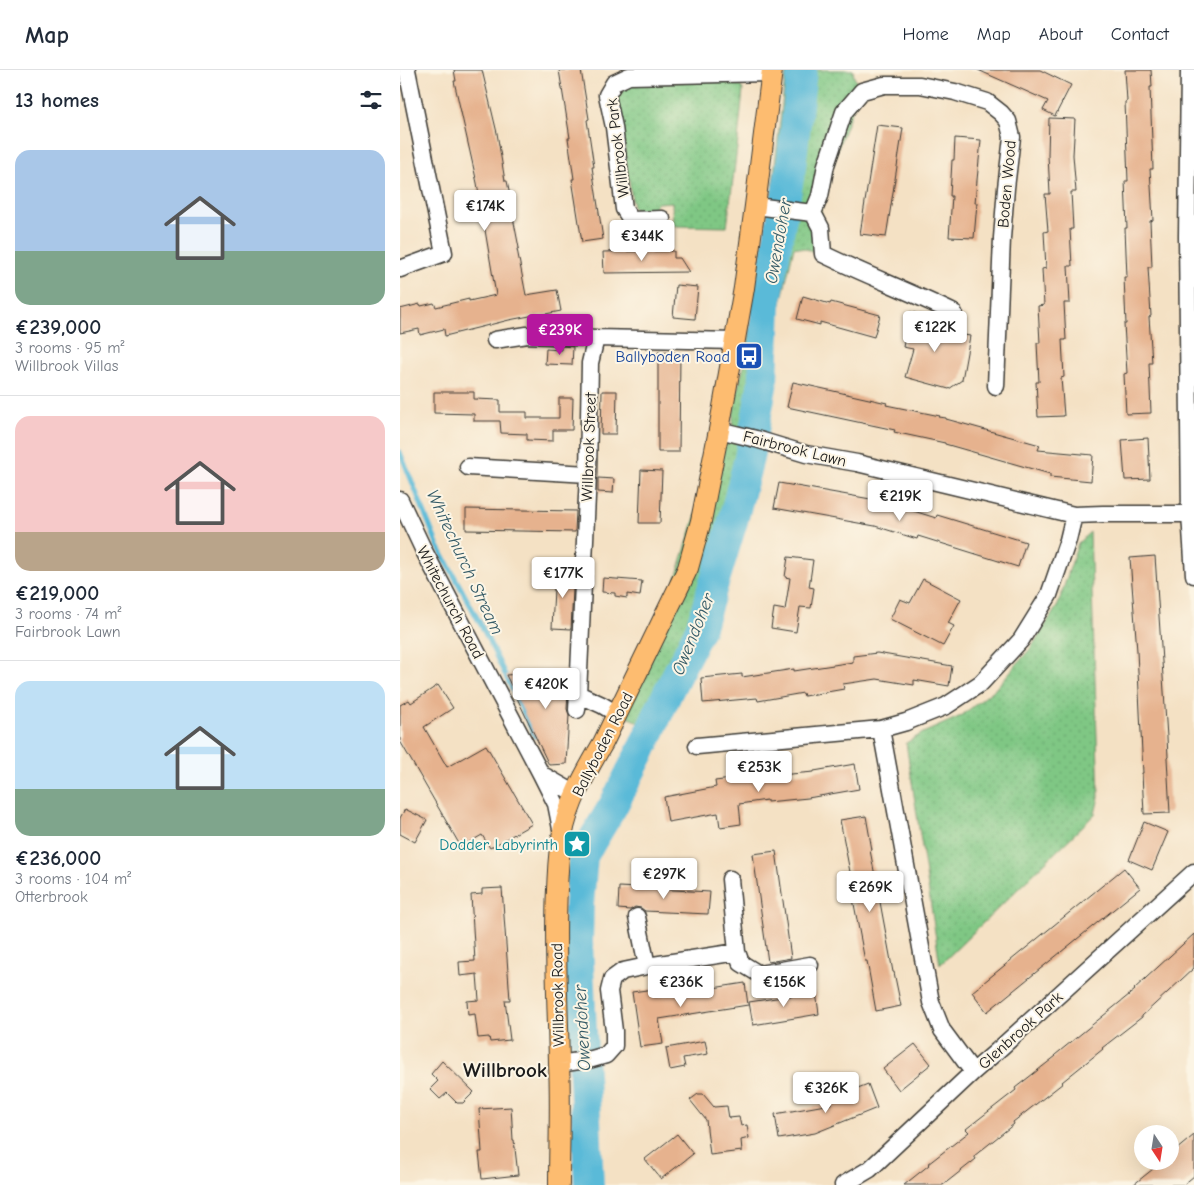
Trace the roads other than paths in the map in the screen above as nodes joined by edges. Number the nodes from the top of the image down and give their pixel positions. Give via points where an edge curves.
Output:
1 (407, 70) edge
2 (1189, 70) edge
3 (772, 72) edge
4 (755, 206) junction
5 (813, 213) junction
6 (662, 219) dead end
7 (400, 269) edge
8 (954, 313) dead end
9 (596, 338) junction
10 (495, 340) dead end
11 (735, 341) junction
12 (996, 386) dead end
13 (1191, 391) edge
14 (720, 430) junction
15 (468, 467) dead end
16 (588, 474) junction
17 (400, 500) edge
18 (1190, 514) junction
19 (1074, 515) junction
20 (1194, 575) edge
21 (617, 714) junction
22 (881, 729) junction
23 (697, 746) dead end
24 (542, 774) junction
25 (573, 801) junction
26 (562, 836) junction
27 (1194, 872) edge
28 (730, 879) dead end
29 (637, 917) dead end
30 (737, 952) junction
31 (810, 965) dead end
32 (647, 966) junction
33 (567, 1063) junction
34 (973, 1072) junction
35 (559, 1185) edge
36 (843, 1185) edge

1 - 7 street via 444,253
2 - 13 street via 1187,236
3 - 4 main road, Ballyboden Road
3 - 6 street, Willbrook Park via 628,76 614,83 607,95 624,209 631,220
4 - 5 street
4 - 11 main road, Ballyboden Road
5 - 8 street via 821,228 823,254
5 - 12 street, Boden Wood via 844,112 862,91 884,85 920,85 987,102 1001,113 1008,121 1012,137 1002,238
9 - 10 street via 527,335
9 - 11 street
9 - 16 street, Willbrook Street via 590,363
11 - 14 main road, Ballyboden Road
13 - 18 street
14 - 19 street, Fairbrook Lawn via 806,454 857,463
14 - 21 main road, Ballyboden Road via 688,568
15 - 16 street
16 - 21 street, Willbrook Street via 578,702 602,705
17 - 24 street, Whitechurch Road
18 - 19 street, Fairbrook Lawn
18 - 20 street
19 - 22 street via 1049,595 1021,640 981,684 946,706
21 - 25 main road, Ballyboden Road
22 - 23 street
22 - 34 street via 931,1002 942,1030
24 - 25 street
24 - 26 street, Whitechurch Road via 556,804
25 - 26 main road, Willbrook Road
26 - 33 main road, Willbrook Road via 558,865 556,969
27 - 34 street, Glenbrook Park
28 - 30 street
29 - 32 street
30 - 31 street via 741,962 759,974
30 - 32 street
32 - 33 street via 623,971 612,979 609,992 614,1046 606,1055
33 - 35 main road, Willbrook Road
34 - 36 street, Glenbrook Park via 870,1169

